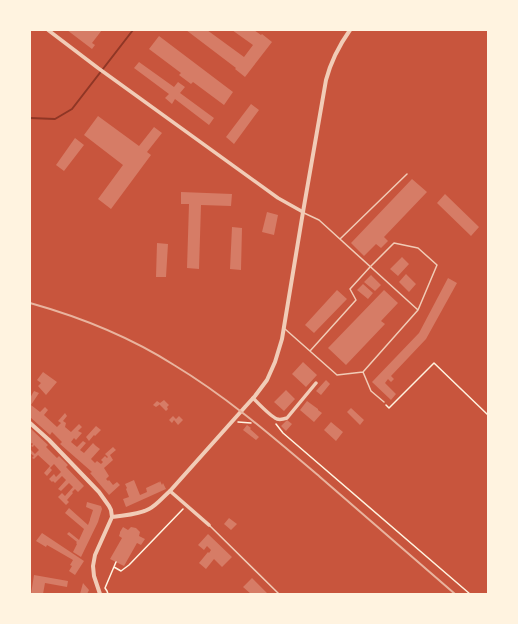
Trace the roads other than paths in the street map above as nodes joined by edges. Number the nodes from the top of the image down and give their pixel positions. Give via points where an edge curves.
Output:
1 (48, 30) edge
2 (350, 30) edge
3 (407, 174) dead end
4 (303, 212) junction
5 (340, 239) junction
6 (370, 267) junction
7 (418, 310) junction
8 (284, 328) junction
9 (310, 351) junction
10 (363, 372) junction
11 (316, 384) dead end
12 (253, 398) junction
13 (384, 402) road end
14 (30, 423) edge
15 (170, 490) junction
16 (112, 517) junction
17 (209, 525) joint
18 (100, 594) edge
19 (279, 594) edge

1 - 4 street via 278,198
2 - 4 street via 336,53 327,76
3 - 5 lane
4 - 5 lane via 319,220
4 - 8 street
5 - 6 lane
6 - 7 lane
6 - 7 lane via 394,243 418,248 437,265
6 - 9 lane via 350,289 356,300
7 - 10 lane
8 - 9 lane
8 - 12 street via 267,380
9 - 10 lane via 337,375
10 - 13 lane via 371,391
11 - 12 street via 287,418 282,420 276,418
12 - 15 street
14 - 16 street via 100,492 111,510
15 - 16 street via 146,510
15 - 17 street
16 - 18 street via 94,561 93,571
17 - 19 lane

